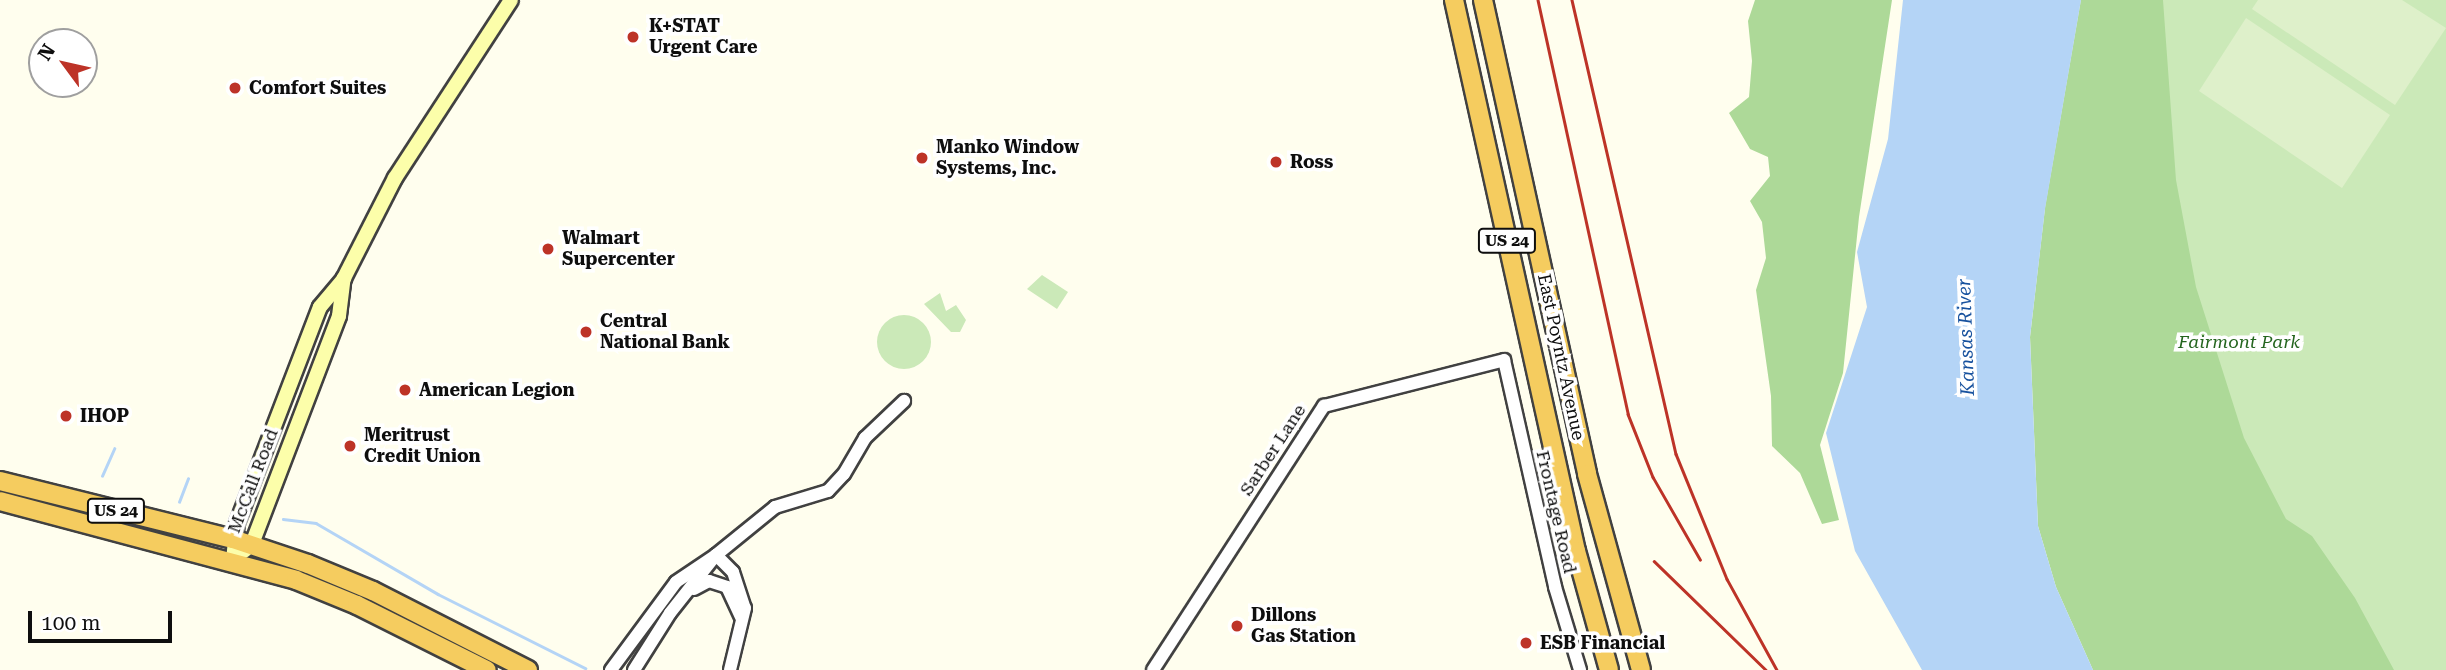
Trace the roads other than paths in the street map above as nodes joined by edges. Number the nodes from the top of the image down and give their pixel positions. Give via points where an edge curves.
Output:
1 (511, 0) edge
2 (1454, 0) edge
3 (1483, 0) edge
4 (344, 278) junction
5 (299, 359) junction
6 (1504, 360) joint
7 (285, 398) junction
8 (904, 401) dead end
9 (300, 414) junction
10 (282, 461) junction
11 (0, 481) edge
12 (0, 501) edge
13 (233, 539) junction
14 (252, 544) junction
15 (716, 555) junction
16 (233, 560) junction
17 (681, 597) junction
18 (743, 621) junction
19 (487, 670) edge
20 (528, 670) edge
21 (611, 670) edge
22 (634, 670) edge
23 (730, 670) edge
24 (1153, 670) edge
25 (1580, 670) edge
26 (1609, 670) edge
27 (1640, 670) edge

1 - 4 main road, McCall Road via 395,178
2 - 26 highway, East Poyntz Avenue / US 24 via 1576,551
3 - 27 highway, East Poyntz Avenue / US 24 via 1587,474
4 - 5 main road, McCall Road via 320,307
4 - 9 main road, McCall Road via 339,316
5 - 7 main road, McCall Road
5 - 9 main road via 306,373
6 - 24 street, Sarber Lane via 1324,406
6 - 25 street, Frontage Road via 1555,587
7 - 10 main road
7 - 13 main road, McCall Road
8 - 15 street via 865,438 828,491 775,507
9 - 10 main road, McCall Road
10 - 14 main road, McCall Road
11 - 13 highway, US 24
12 - 16 highway, US 24
13 - 14 highway, US 24
13 - 16 main road, McCall Road
14 - 16 main road, McCall Road
14 - 20 highway, US 24 via 373,591
15 - 17 street
15 - 18 street via 742,590
15 - 21 street via 676,582
16 - 19 highway, US 24 via 357,605
17 - 18 street via 709,582 719,582 733,596
17 - 22 street
18 - 23 street

